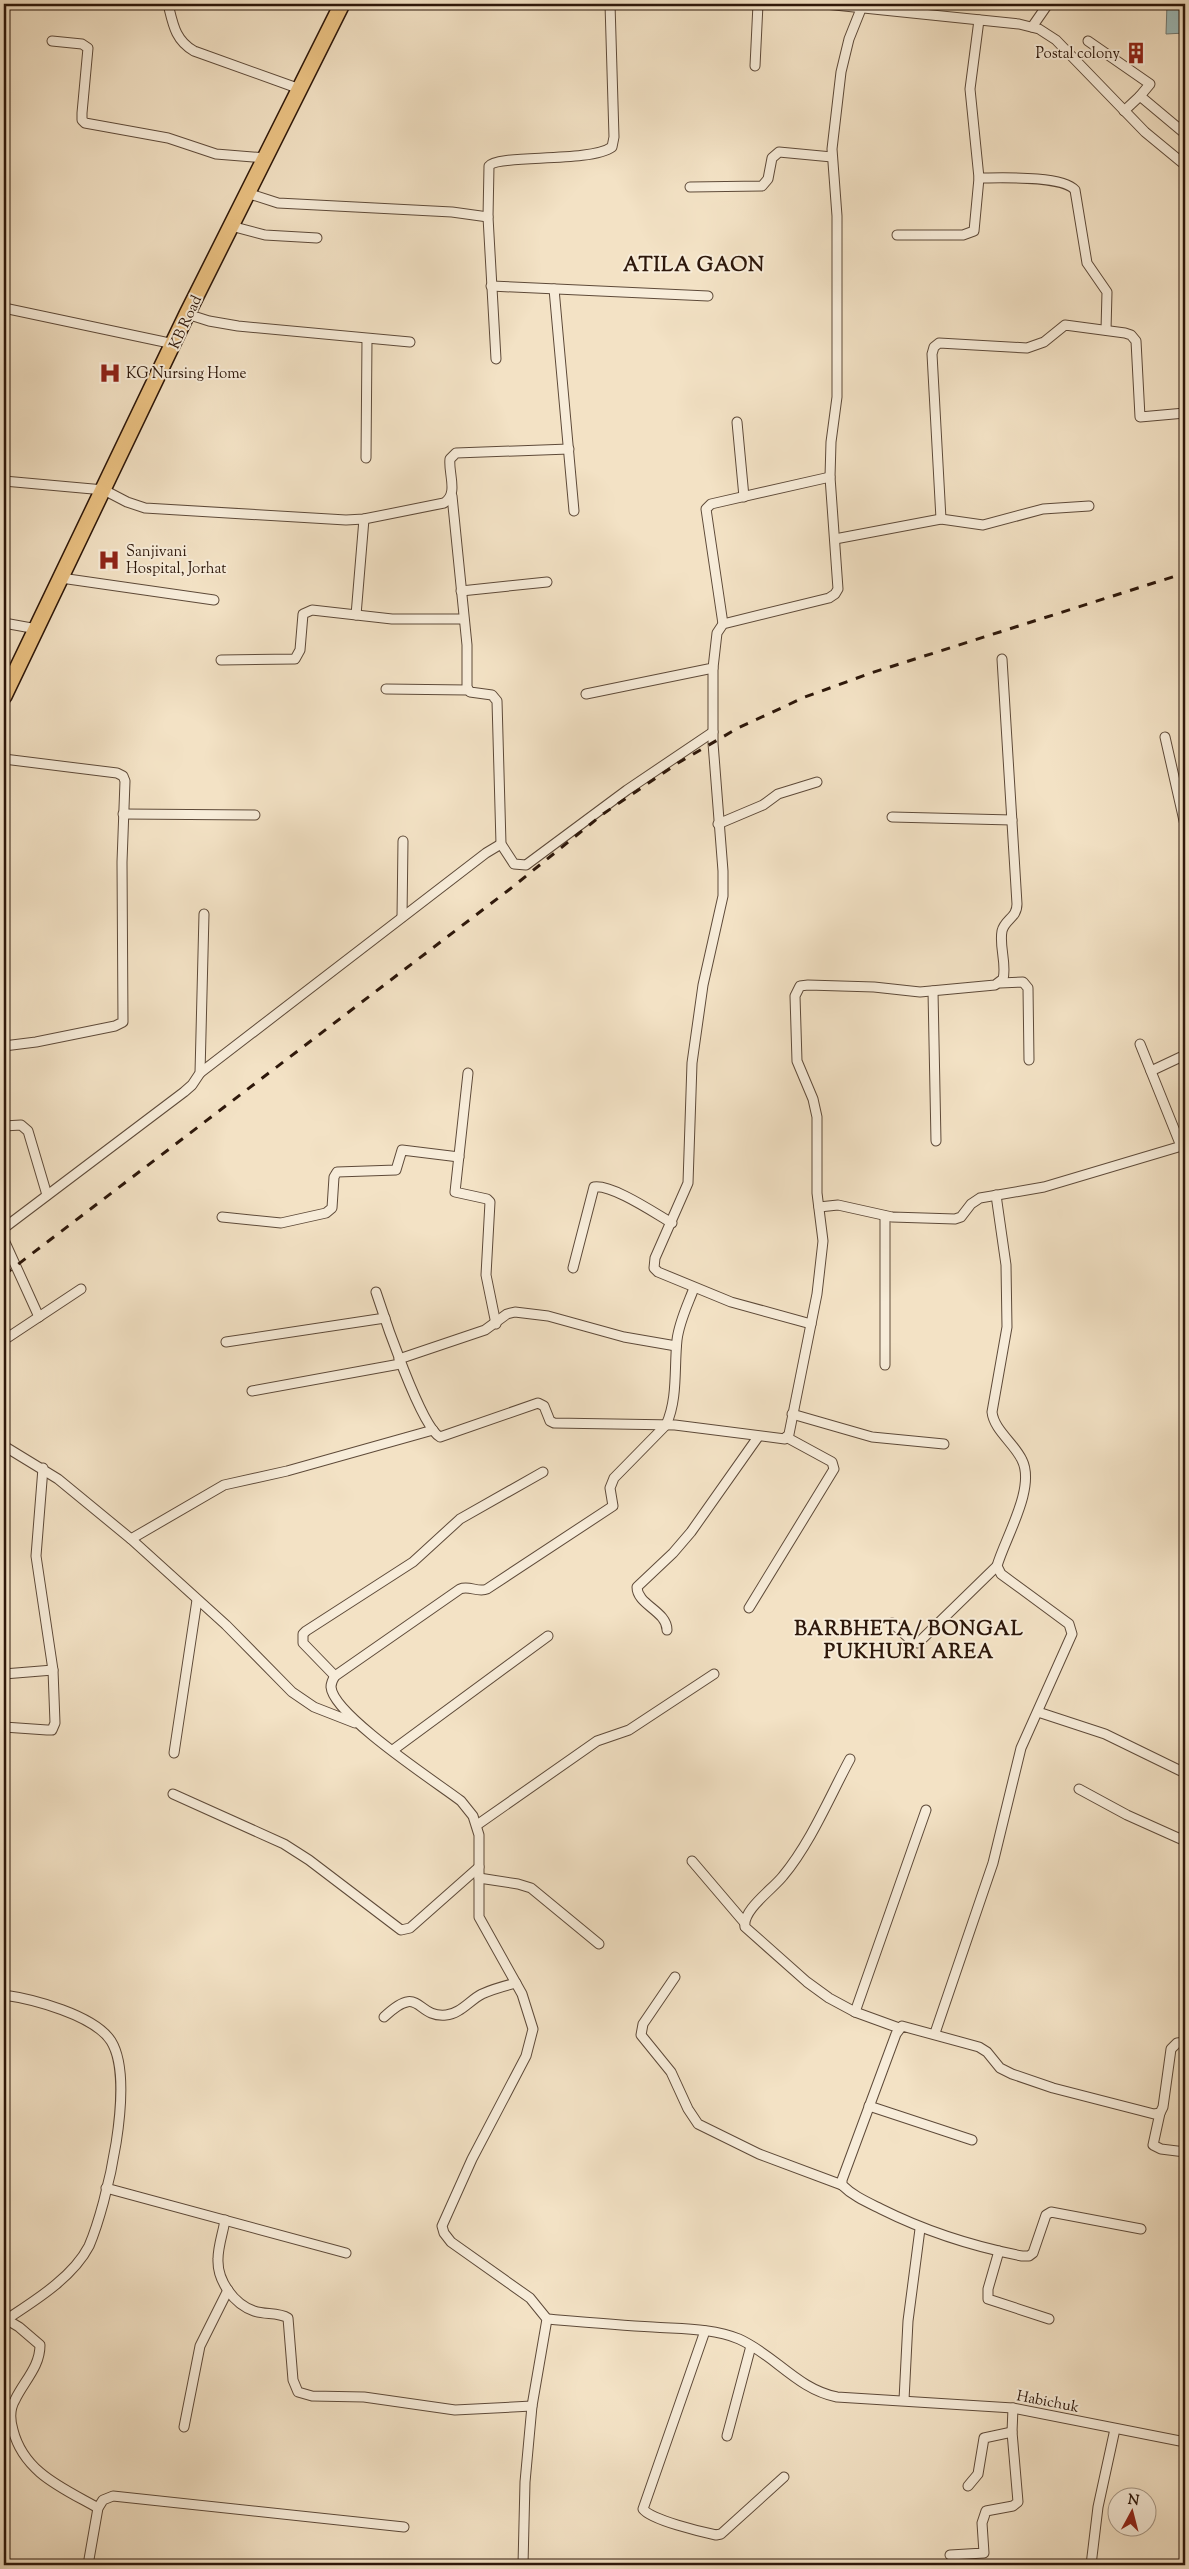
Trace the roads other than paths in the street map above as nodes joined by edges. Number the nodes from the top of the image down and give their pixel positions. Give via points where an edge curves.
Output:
1 (168, 4) edge
2 (342, 4) edge
3 (610, 4) edge
4 (758, 4) edge
5 (825, 4) edge
6 (1048, 4) edge
7 (862, 5) edge
8 (979, 20) junction
9 (1032, 26) junction
10 (52, 41) dead end
11 (1088, 41) dead end
12 (755, 66) dead end
13 (300, 89) junction
14 (1140, 96) junction
15 (1124, 111) junction
16 (1183, 132) dead end
17 (832, 157) junction
18 (266, 158) junction
19 (1185, 165) edge
20 (979, 178) junction
21 (690, 187) dead end
22 (247, 193) junction
23 (488, 217) junction
24 (231, 226) junction
25 (897, 235) dead end
26 (317, 238) dead end
27 (491, 286) junction
28 (554, 289) junction
29 (708, 296) dead end
30 (4, 308) edge
31 (188, 314) junction
32 (1106, 330) junction
33 (367, 339) junction
34 (410, 342) dead end
35 (174, 344) junction
36 (496, 360) dead end
37 (1185, 413) edge
38 (737, 422) dead end
39 (569, 449) junction
40 (366, 458) dead end
41 (830, 477) junction
42 (4, 481) edge
43 (104, 490) junction
44 (452, 496) junction
45 (744, 497) junction
46 (1089, 506) dead end
47 (574, 511) dead end
48 (364, 519) junction
49 (940, 519) junction
50 (835, 539) junction
51 (61, 578) junction
52 (547, 582) dead end
53 (461, 591) junction
54 (214, 600) dead end
55 (356, 615) junction
56 (463, 619) junction
57 (4, 623) edge
58 (723, 624) junction
59 (37, 629) junction
60 (1002, 659) dead end
61 (221, 660) dead end
62 (713, 668) junction
63 (386, 689) dead end
64 (467, 690) junction
65 (586, 694) dead end
66 (4, 696) edge
67 (713, 732) junction
68 (1165, 737) dead end
69 (4, 760) edge
70 (817, 782) dead end
71 (123, 814) junction
72 (256, 815) dead end
73 (892, 817) dead end
74 (1012, 820) junction
75 (718, 824) junction
76 (1185, 825) edge
77 (403, 840) dead end
78 (501, 844) junction
79 (204, 914) dead end
80 (402, 917) junction
81 (1000, 983) junction
82 (933, 991) junction
83 (1140, 1044) dead end
84 (4, 1046) edge
85 (1185, 1055) edge
86 (1029, 1060) dead end
87 (1151, 1071) junction
88 (200, 1073) junction
89 (468, 1073) dead end
90 (4, 1126) edge
91 (936, 1141) dead end
92 (1183, 1146) edge
93 (459, 1157) junction
94 (47, 1195) junction
95 (996, 1195) junction
96 (819, 1207) junction
97 (222, 1216) dead end
98 (885, 1216) junction
99 (672, 1222) junction
100 (4, 1228) edge
101 (4, 1240) edge
102 (573, 1268) dead end
103 (694, 1288) junction
104 (81, 1289) dead end
105 (376, 1292) dead end
106 (39, 1317) junction
107 (385, 1318) junction
108 (496, 1324) junction
109 (811, 1324) junction
110 (4, 1340) edge
111 (226, 1342) dead end
112 (676, 1346) junction
113 (399, 1362) junction
114 (885, 1365) dead end
115 (252, 1391) dead end
116 (792, 1414) junction
117 (666, 1425) junction
118 (433, 1430) junction
119 (758, 1437) junction
120 (786, 1437) junction
121 (944, 1444) dead end
122 (4, 1446) edge
123 (43, 1468) junction
124 (543, 1472) dead end
125 (131, 1539) junction
126 (997, 1566) junction
127 (197, 1600) junction
128 (748, 1608) dead end
129 (892, 1623) dead end
130 (667, 1630) dead end
131 (548, 1636) dead end
132 (53, 1670) junction
133 (4, 1674) edge
134 (714, 1674) dead end
135 (335, 1676) junction
136 (1038, 1712) junction
137 (355, 1723) junction
138 (4, 1727) edge
139 (393, 1750) junction
140 (174, 1753) dead end
141 (850, 1759) dead end
142 (1185, 1773) edge
143 (1079, 1789) dead end
144 (173, 1794) dead end
145 (926, 1810) dead end
146 (477, 1826) junction
147 (1185, 1841) edge
148 (692, 1860) dead end
149 (479, 1867) junction
150 (479, 1878) junction
151 (744, 1922) junction
152 (599, 1944) dead end
153 (512, 1976) junction
154 (675, 1977) dead end
155 (4, 1995) edge
156 (855, 2012) junction
157 (384, 2017) dead end
158 (899, 2028) junction
159 (935, 2033) junction
160 (1185, 2042) edge
161 (869, 2106) junction
162 (1160, 2113) junction
163 (972, 2140) dead end
164 (1185, 2152) edge
165 (842, 2186) junction
166 (106, 2188) junction
167 (225, 2220) junction
168 (920, 2229) junction
169 (1141, 2229) dead end
170 (999, 2251) junction
171 (346, 2253) dead end
172 (228, 2290) junction
173 (6, 2319) edge
174 (547, 2319) junction
175 (1049, 2319) dead end
176 (705, 2331) junction
177 (751, 2346) junction
178 (904, 2400) junction
179 (532, 2406) junction
180 (1013, 2408) junction
181 (184, 2427) dead end
182 (1115, 2429) junction
183 (1012, 2432) junction
184 (727, 2436) dead end
185 (1185, 2442) edge
186 (784, 2477) dead end
187 (968, 2486) dead end
188 (98, 2508) junction
189 (404, 2527) dead end
190 (950, 2555) dead end
191 (88, 2565) edge
192 (523, 2565) edge
193 (1091, 2565) edge

1 - 13 street via 174,30 184,45
2 - 13 main road, KB Road
3 - 23 street via 612,148 594,153 492,162 488,170
4 - 12 street
5 - 7 street
6 - 9 street
7 - 8 street
7 - 17 street via 840,72
8 - 9 street
8 - 20 street via 970,88
9 - 15 street via 1056,40
10 - 18 street via 82,44 88,48 82,113 85,123 168,138 216,154
11 - 14 street via 1150,84
13 - 18 main road, KB Road
14 - 15 street
14 - 16 street
15 - 19 street
17 - 21 street via 779,152 772,158 768,179 762,186
17 - 41 street via 837,216 837,397
18 - 22 main road, KB Road
20 - 25 street via 976,226 970,234
20 - 32 street via 1071,185 1075,190 1087,263 1107,292
22 - 23 street via 278,203 452,212
22 - 24 main road, KB Road
23 - 27 street
24 - 26 street via 265,235
24 - 31 main road, KB Road
27 - 28 street
27 - 36 street
28 - 29 street
28 - 39 street
30 - 35 street
31 - 33 street via 228,325
31 - 35 main road, KB Road
32 - 37 street via 1131,335 1136,341 1140,417
32 - 49 street via 1065,325 1044,342 1027,348 954,343 938,343 934,347
33 - 34 street
33 - 40 street
35 - 43 main road, KB Road
38 - 45 street
39 - 44 street via 456,453 449,463
39 - 47 street
41 - 45 street
41 - 50 street
42 - 43 street
43 - 48 street via 144,508
43 - 51 main road, KB Road
44 - 48 street via 444,503
44 - 53 street
45 - 58 street via 711,504 706,509
46 - 49 street via 1043,509 983,525
48 - 55 street
49 - 50 street
50 - 58 street via 838,584 835,594
51 - 54 street
51 - 59 main road, KB Road
52 - 53 street
53 - 56 street
55 - 56 street via 410,620
55 - 61 street via 307,611 303,614 296,659
56 - 64 street via 467,645
57 - 59 street
58 - 62 street via 717,633
59 - 66 main road, KB Road
60 - 74 street
62 - 65 street
62 - 67 street
63 - 64 street
64 - 78 street via 492,695 497,702
67 - 75 street
67 - 78 street via 627,790 526,865 514,864
68 - 76 street
69 - 71 street via 117,773 125,781
70 - 75 street via 778,794 763,805
71 - 72 street
71 - 84 street via 123,1022 73,1035
73 - 74 street
74 - 81 street via 1017,909 1002,930 1004,975
75 - 99 street via 722,896 703,984 692,1063 688,1182
77 - 80 street
78 - 80 street
79 - 88 street
80 - 88 street
81 - 82 street
81 - 86 street via 1023,982 1028,988
82 - 91 street
82 - 96 street via 808,985 797,990 797,1061 816,1107
83 - 87 street
85 - 87 street
87 - 92 street
88 - 94 street via 184,1092
89 - 93 street
90 - 94 street via 21,1125 28,1131
92 - 95 street via 1044,1187
93 - 97 street via 402,1150 396,1170 337,1172 332,1208 326,1213 281,1223
93 - 108 street via 455,1192 487,1199 491,1205 486,1275
94 - 100 street
95 - 98 street via 975,1200 961,1217 955,1219
95 - 126 street via 1006,1265 1007,1327 992,1412 993,1420 1022,1460 1026,1478 1022,1500
96 - 98 street via 838,1205
96 - 109 street via 823,1234 821,1268
98 - 114 street
99 - 102 street via 620,1195 594,1187
99 - 103 street via 655,1258 654,1268
101 - 106 street
103 - 109 street via 730,1302
103 - 112 street
104 - 106 street
105 - 107 street
106 - 110 street
107 - 111 street
107 - 113 street
108 - 112 street via 507,1314 523,1312
108 - 113 street
109 - 116 street
112 - 117 street via 674,1390
113 - 115 street
113 - 118 street
116 - 120 street
116 - 121 street via 872,1437
117 - 118 street via 554,1423 544,1406 538,1403 444,1437 436,1435
117 - 119 street
117 - 135 street via 614,1478 610,1488 613,1506 607,1512 487,1589 460,1589
118 - 125 street via 224,1485
119 - 120 street
119 - 130 street via 691,1532 637,1587 639,1595 664,1620
120 - 128 street via 832,1462 834,1469
122 - 123 street
123 - 125 street
123 - 132 street via 36,1556
124 - 135 street via 453,1524 413,1562 306,1631 303,1643
125 - 127 street
126 - 129 street via 918,1643 912,1642
126 - 136 street via 1001,1574 1068,1624 1071,1630 1070,1640
127 - 137 street via 292,1692 314,1707
127 - 140 street
131 - 139 street
132 - 133 street
132 - 138 street via 55,1723 52,1730
134 - 146 street via 629,1730 597,1741
135 - 137 street via 331,1687
136 - 142 street via 1105,1734
136 - 159 street via 1021,1748 993,1863
137 - 139 street
139 - 146 street via 461,1801
141 - 151 street via 802,1848
143 - 147 street
144 - 149 street via 284,1844 401,1930 410,1928
145 - 156 street
146 - 149 street via 480,1835
148 - 151 street
149 - 150 street
150 - 152 street via 531,1888
150 - 153 street via 479,1917
151 - 156 street via 747,1931 807,1982
153 - 157 street via 451,2014 438,2015 406,2001
153 - 174 street via 532,2020 530,2046 442,2226 451,2242 530,2298
154 - 165 street via 643,2024 641,2035 671,2072 692,2117 698,2124 759,2154
155 - 166 street via 87,2022 110,2040 117,2053 120,2081 117,2139
156 - 158 street
158 - 159 street via 910,2027
158 - 161 street
159 - 162 street via 979,2047 1000,2068 1026,2079
160 - 162 street via 1177,2043 1171,2049
161 - 163 street
161 - 165 street via 844,2172
162 - 164 street via 1153,2145
165 - 168 street via 852,2195
166 - 167 street
166 - 173 street via 94,2235 85,2254 47,2290
167 - 171 street
167 - 172 street via 218,2259
168 - 170 street
168 - 178 street via 908,2321
169 - 170 street via 1051,2212 1046,2215 1033,2253 1022,2256
170 - 175 street via 988,2299
172 - 179 street via 239,2304 247,2308 288,2318 293,2380 298,2392 304,2395 364,2397 455,2410
172 - 181 street via 200,2346
173 - 188 street via 40,2345 37,2362 10,2414 19,2449 38,2473
174 - 176 street, Habichuk
174 - 179 street
176 - 177 street, Habichuk via 739,2339
176 - 186 street via 643,2509 670,2522 721,2534
177 - 178 street, Habichuk via 806,2385 825,2394
177 - 184 street
178 - 180 street, Habichuk
179 - 192 street via 525,2482
180 - 182 street, Habichuk
180 - 183 street
182 - 185 street, Habichuk
182 - 193 street via 1098,2507
183 - 187 street via 984,2438 978,2474
183 - 190 street via 1018,2502 986,2511 982,2523 984,2552
188 - 189 street via 103,2500 113,2496
188 - 191 street

